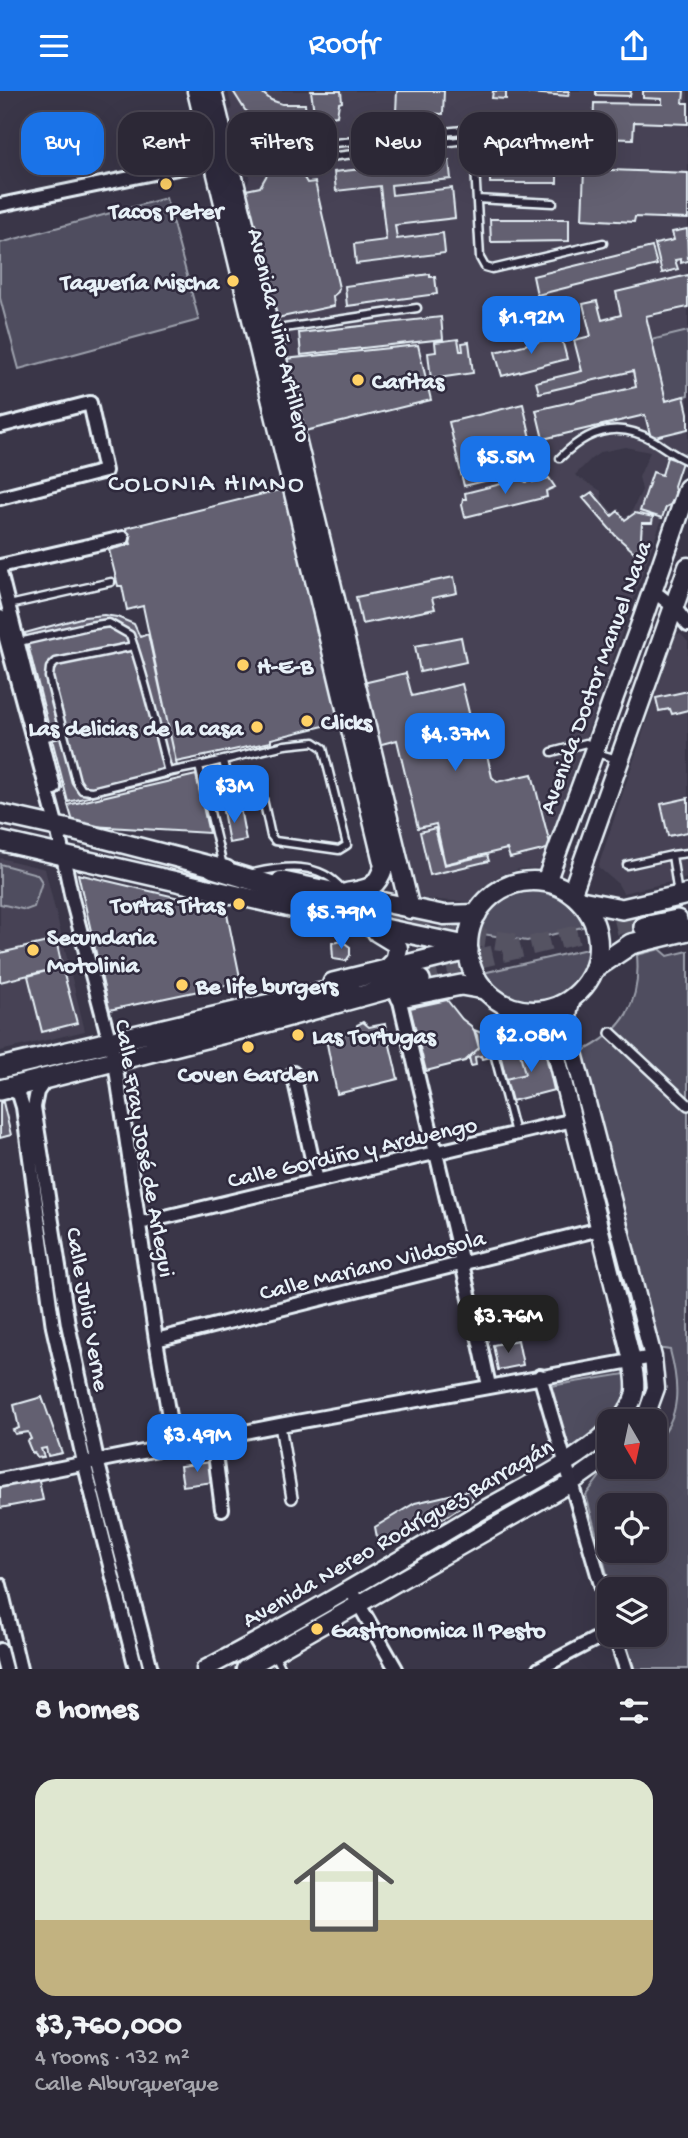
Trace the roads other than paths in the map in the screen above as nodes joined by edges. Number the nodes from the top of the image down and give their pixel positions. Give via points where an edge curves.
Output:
1 (197, 91) edge
2 (212, 91) edge
3 (351, 142) edge
4 (351, 154) edge
5 (223, 165) junction
6 (476, 175) edge
7 (477, 199) junction
8 (553, 204) dead end
9 (0, 205) edge
10 (603, 243) dead end
11 (417, 308) dead end
12 (263, 331) junction
13 (0, 426) edge
14 (559, 457) dead end
15 (688, 461) edge
16 (688, 488) edge
17 (0, 498) edge
18 (122, 538) dead end
19 (0, 566) edge
20 (688, 566) edge
21 (0, 572) edge
22 (111, 582) dead end
23 (652, 590) junction
24 (326, 594) junction
25 (681, 602) edge
26 (9, 605) junction
27 (0, 617) edge
28 (688, 625) edge
29 (19, 642) junction
30 (134, 646) junction
31 (21, 678) junction
32 (64, 732) junction
33 (38, 739) junction
34 (552, 752) dead end
35 (593, 753) junction
36 (619, 760) junction
37 (223, 761) junction
38 (199, 767) junction
39 (168, 772) junction
40 (0, 814) edge
41 (60, 827) junction
42 (0, 841) edge
43 (688, 853) edge
44 (66, 855) junction
45 (672, 855) junction
46 (627, 865) dead end
47 (219, 869) junction
48 (546, 882) junction
49 (346, 893) junction
50 (576, 897) junction
51 (685, 899) edge
52 (326, 902) tunnel mouth
53 (410, 909) junction
54 (477, 914) junction
55 (688, 917) edge
56 (358, 923) junction
57 (688, 930) edge
58 (468, 948) junction
59 (595, 968) junction
60 (384, 971) junction
61 (419, 977) tunnel mouth
62 (484, 989) junction
63 (399, 997) junction
64 (572, 999) junction
65 (506, 1005) junction
66 (530, 1012) junction
67 (256, 1016) junction
68 (611, 1033) dead end
69 (492, 1036) dead end
70 (110, 1042) junction
71 (495, 1057) dead end
72 (115, 1062) junction
73 (0, 1068) edge
74 (293, 1073) dead end
75 (46, 1079) junction
76 (4, 1089) edge
77 (688, 1105) edge
78 (573, 1120) junction
79 (515, 1134) junction
80 (435, 1154) junction
81 (317, 1181) junction
82 (45, 1223) junction
83 (140, 1223) junction
84 (600, 1229) junction
85 (463, 1262) junction
86 (65, 1310) junction
87 (51, 1312) junction
88 (156, 1340) junction
89 (653, 1357) junction
90 (632, 1360) junction
91 (540, 1376) junction
92 (489, 1386) junction
93 (628, 1409) edge
94 (649, 1409) edge
95 (280, 1425) junction
96 (213, 1438) junction
97 (597, 1441) edge
98 (174, 1445) junction
99 (90, 1461) junction
100 (564, 1463) junction
101 (597, 1465) edge
102 (0, 1480) edge
103 (571, 1483) junction
104 (292, 1498) dead end
105 (222, 1509) dead end
106 (599, 1577) edge
107 (0, 1585) edge
108 (350, 1589) junction
109 (125, 1598) junction
110 (359, 1604) junction
111 (597, 1638) edge
112 (14, 1642) junction
113 (0, 1644) edge
114 (619, 1647) edge
115 (0, 1650) edge
116 (274, 1653) junction
117 (213, 1667) edge
118 (5, 1669) edge
119 (20, 1669) edge
120 (136, 1669) edge
121 (151, 1669) edge
122 (245, 1669) edge
123 (282, 1669) edge
124 (396, 1669) edge
125 (539, 1669) edge
126 (626, 1669) edge

1 - 5 main road, Avenida Niño Artillero
2 - 5 main road, Avenida Niño Artillero
3 - 5 lane via 246,152
4 - 5 lane
5 - 9 street
5 - 12 main road, Avenida Niño Artillero
6 - 7 lane
7 - 8 lane
7 - 10 lane via 481,263 485,267
11 - 12 lane
12 - 24 main road, Avenida Niño Artillero
13 - 17 street via 90,403 105,471
14 - 15 lane via 590,435 628,429
16 - 23 main road, Avenida Doctor Manuel Nava
18 - 19 street
20 - 25 main road, Avenida Doctor Manuel Nava
21 - 26 street, Calle Fray José de Arlegui
22 - 26 lane
23 - 25 street
23 - 35 main road, Avenida Doctor Manuel Nava
24 - 49 main road, Avenida Niño Artillero via 384,866 374,885
24 - 53 main road, Avenida Niño Artillero
25 - 28 street
25 - 36 main road, Avenida Doctor Manuel Nava
26 - 29 street, Calle Fray José de Arlegui
27 - 31 street, Calle Fray José de Arlegui
29 - 30 lane via 109,623 130,635
29 - 31 street, Calle Fray José de Arlegui
30 - 32 lane via 56,662 50,668
30 - 39 lane
31 - 33 street, Calle Fray José de Arlegui
32 - 33 lane
32 - 39 lane via 75,781 82,790
33 - 41 street, Calle Fray José de Arlegui
34 - 35 lane via 586,743
35 - 36 lane
35 - 48 main road, Avenida Doctor Manuel Nava
36 - 50 main road, Avenida Doctor Manuel Nava
37 - 37 lane via 285,745 319,744 346,845 339,850 275,841 263,799 234,803
37 - 38 lane
38 - 39 lane
38 - 47 lane
40 - 41 main road
41 - 44 street, Calle Fray José de Arlegui
41 - 47 main road
42 - 44 main road
43 - 45 lane
44 - 56 main road
44 - 70 street, Calle Fray José de Arlegui
45 - 46 lane
45 - 51 lane
47 - 49 main road
47 - 52 main road
48 - 50 main road
48 - 54 main road via 506,887 489,898
49 - 53 main road
50 - 51 main road via 622,909
50 - 59 main road via 598,933
51 - 55 main road via 643,923
53 - 54 main road
54 - 58 main road
56 - 58 main road
56 - 60 main road via 398,948 395,961
57 - 59 main road via 631,944
58 - 60 main road
58 - 62 main road via 473,971
59 - 64 main road
60 - 67 main road via 299,991
61 - 67 main road
62 - 63 main road via 461,985
62 - 65 main road
63 - 67 main road via 304,1020
63 - 80 street
64 - 66 main road via 556,1008
64 - 89 street via 567,1011 569,1035
65 - 66 main road
65 - 69 lane
66 - 78 street via 543,1024 555,1053
67 - 70 main road
67 - 72 main road
68 - 77 street
70 - 72 street, Calle Fray José de Arlegui
70 - 73 main road
71 - 79 lane
72 - 75 main road
72 - 83 street, Calle Fray José de Arlegui
74 - 81 street
75 - 76 main road
75 - 82 street, Calle Julio Verne via 34,1107
76 - 82 street, Calle Julio Verne via 19,1094 23,1107
78 - 79 street, Calle Gordiño y Arduengo
78 - 84 street
79 - 80 street, Calle Gordiño y Arduengo
80 - 81 street, Calle Gordiño y Arduengo
80 - 85 street
81 - 83 street, Calle Gordiño y Arduengo
82 - 86 street, Calle Julio Verne
82 - 87 street, Calle Julio Verne
83 - 88 street, Calle Fray José de Arlegui
84 - 85 street, Calle Mariano Vildosola
84 - 90 street
85 - 88 street, Calle Mariano Vildosola
85 - 92 street
86 - 87 street
86 - 99 street, Calle Julio Verne
87 - 99 street, Calle Julio Verne
88 - 98 street, Calle Fray José de Arlegui
89 - 90 street
89 - 94 street via 656,1388
90 - 91 street
90 - 93 street via 637,1389
91 - 92 street
91 - 100 street
92 - 95 street
95 - 96 street
95 - 104 street
96 - 98 street
96 - 105 street
97 - 100 street, Avenida Nereo Rodríguez Barragán
98 - 99 street
99 - 102 street
99 - 109 street, Calle Julio Verne
100 - 103 street
100 - 108 street, Avenida Nereo Rodríguez Barragán
101 - 103 street, Avenida Nereo Rodríguez Barragán
103 - 106 street
103 - 110 street, Avenida Nereo Rodríguez Barragán
107 - 112 street
108 - 110 street
108 - 117 street, Avenida Nereo Rodríguez Barragán
109 - 120 street, Calle Julio Verne
109 - 121 street, Calle Julio Verne
110 - 116 street, Avenida Nereo Rodríguez Barragán
110 - 124 street
111 - 125 street
112 - 113 street
112 - 119 street
114 - 126 street
115 - 118 street
116 - 122 street, Avenida Nereo Rodríguez Barragán
116 - 123 lane

